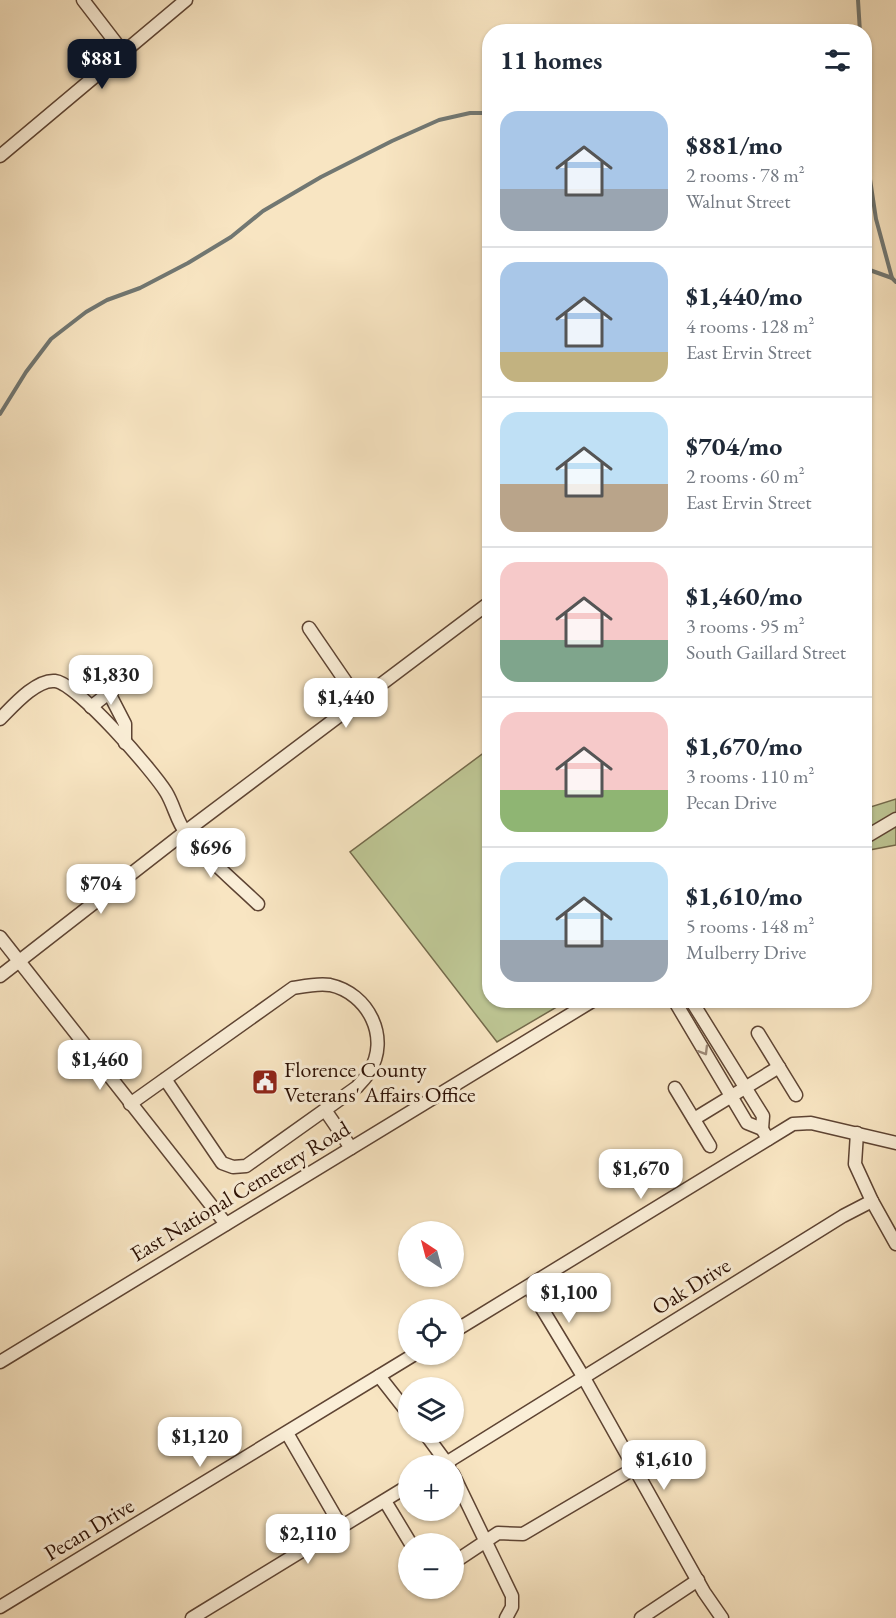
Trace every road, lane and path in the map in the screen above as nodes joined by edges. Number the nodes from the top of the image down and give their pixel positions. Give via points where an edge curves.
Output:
1 (83, 0) edge
2 (186, 0) edge
3 (123, 52) junction
4 (0, 156) edge
5 (482, 608) edge
6 (309, 628) dead end
7 (135, 672) dead end
8 (109, 693) junction
9 (359, 700) junction
10 (92, 707) junction
11 (0, 719) edge
12 (125, 743) junction
13 (896, 819) edge
14 (185, 832) junction
15 (872, 833) edge
16 (258, 904) dead end
17 (0, 937) edge
18 (19, 960) junction
19 (0, 976) edge
20 (581, 1008) edge
21 (679, 1008) edge
22 (696, 1008) edge
23 (758, 1033) dead end
24 (778, 1067) junction
25 (165, 1079) junction
26 (745, 1087) junction
27 (675, 1088) dead end
28 (796, 1095) dead end
29 (731, 1096) junction
30 (130, 1104) junction
31 (325, 1110) junction
32 (694, 1119) junction
33 (857, 1133) junction
34 (765, 1134) junction
35 (896, 1143) edge
36 (710, 1146) dead end
37 (351, 1148) junction
38 (872, 1201) junction
39 (226, 1224) junction
40 (896, 1244) edge
41 (529, 1287) junction
42 (464, 1325) edge
43 (0, 1362) edge
44 (398, 1364) edge
45 (379, 1376) junction
46 (584, 1378) junction
47 (398, 1400) edge
48 (287, 1433) junction
49 (460, 1455) edge
50 (634, 1468) junction
51 (398, 1493) edge
52 (464, 1497) edge
53 (386, 1501) junction
54 (342, 1527) junction
55 (405, 1533) edge
56 (485, 1542) junction
57 (464, 1556) edge
58 (698, 1580) junction
59 (0, 1608) edge
60 (192, 1618) edge
61 (506, 1618) edge
62 (641, 1618) edge
63 (722, 1618) edge

1 - 3 street
2 - 3 street
3 - 4 street
5 - 9 street
6 - 9 street
7 - 8 street
8 - 10 street
8 - 12 street via 125,724
9 - 14 street
10 - 11 street via 80,694 54,680 34,687
10 - 12 street
12 - 14 street via 154,774
13 - 15 street
14 - 16 street
14 - 18 street
17 - 18 street
18 - 19 street
18 - 30 street
20 - 37 street, East National Cemetery Road
21 -> 29 street
22 - 26 street
23 - 24 street
24 - 26 street
24 - 28 street
25 - 30 street
25 - 31 street via 222,1163 233,1167 246,1166
25 - 31 street via 293,988 328,985 355,996 366,1007 374,1020 377,1052 370,1072 357,1087
26 - 29 street
26 - 34 street via 763,1116
27 - 32 street
29 - 32 street
29 - 34 street via 747,1123
30 - 39 street
31 - 37 street
32 - 36 street
33 - 34 street via 802,1122
33 - 35 street
33 - 38 street via 855,1164
34 - 41 street
37 - 39 street, East National Cemetery Road
38 - 40 street
38 - 46 street, Oak Drive
39 - 43 street, East National Cemetery Road
41 - 42 street
41 - 46 street
44 - 45 street, Pecan Drive
45 - 47 street
45 - 48 street, Pecan Drive
46 - 49 street, Oak Drive
46 - 50 street
48 - 54 street
48 - 59 street, Pecan Drive
50 - 56 street via 523,1534 498,1533
50 - 58 street
51 - 53 street
52 - 56 street
53 - 54 street
53 - 55 street
54 - 60 street
56 - 57 street
56 - 61 street via 512,1596
58 - 62 street
58 - 63 street

